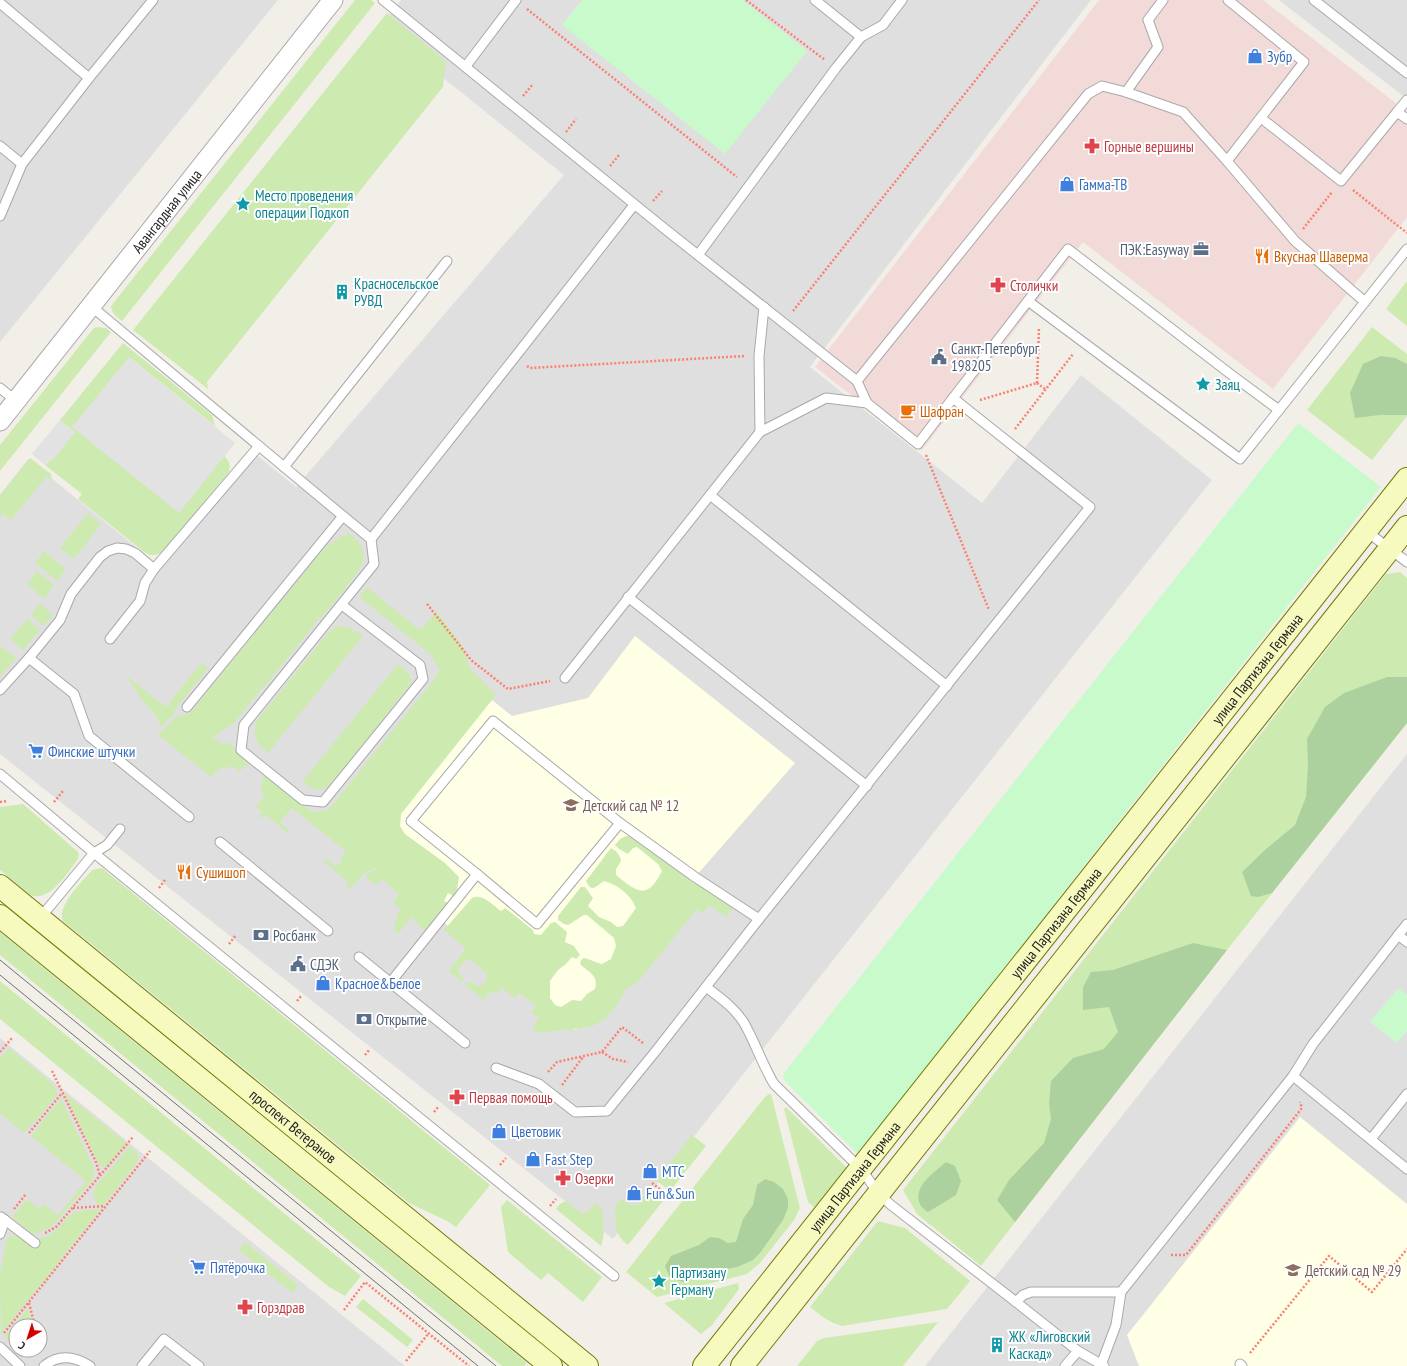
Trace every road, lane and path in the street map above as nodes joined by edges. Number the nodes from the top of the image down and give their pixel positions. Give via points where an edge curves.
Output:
1 (153, 0) edge
2 (333, 0) edge
3 (383, 0) edge
4 (516, 0) edge
5 (746, 0) edge
6 (815, 0) edge
7 (902, 0) edge
8 (1039, 0) edge
9 (1164, 0) edge
10 (1228, 0) edge
11 (1314, 0) edge
12 (0, 3) edge
13 (861, 37) junction
14 (466, 66) junction
15 (836, 68) junction
16 (1407, 74) edge
17 (89, 78) junction
18 (1126, 92) junction
19 (1407, 100) edge
20 (1397, 112) junction
21 (1261, 118) junction
22 (1407, 119) edge
23 (0, 146) edge
24 (1227, 162) junction
25 (22, 164) junction
26 (1341, 181) junction
27 (749, 187) junction
28 (634, 205) junction
29 (0, 216) edge
30 (1407, 233) edge
31 (1294, 241) junction
32 (1407, 249) edge
33 (698, 255) junction
34 (447, 261) dead end
35 (1028, 301) junction
36 (1365, 302) junction
37 (91, 306) junction
38 (764, 307) junction
39 (1039, 310) junction
40 (784, 323) junction
41 (1082, 342) junction
42 (758, 356) junction
43 (515, 357) junction
44 (857, 381) junction
45 (1037, 383) junction
46 (0, 388) edge
47 (1045, 390) junction
48 (953, 398) junction
49 (16, 400) junction
50 (867, 404) junction
51 (962, 406) junction
52 (1279, 410) junction
53 (0, 421) edge
54 (760, 432) junction
55 (1006, 440) junction
56 (918, 444) junction
57 (258, 446) junction
58 (284, 467) junction
59 (1407, 479) edge
60 (710, 494) junction
61 (343, 516) junction
62 (1407, 527) edge
63 (1366, 531) junction
64 (371, 539) junction
65 (1390, 549) junction
66 (1407, 562) edge
67 (154, 569) junction
68 (628, 597) junction
69 (427, 604) dead end
70 (342, 605) junction
71 (996, 625) junction
72 (110, 638) dead end
73 (29, 658) junction
74 (565, 678) joint
75 (947, 686) junction
76 (0, 690) edge
77 (187, 707) dead end
78 (0, 774) edge
79 (866, 786) junction
80 (189, 817) dead end
81 (620, 823) junction
82 (120, 829) dead end
83 (220, 842) dead end
84 (94, 853) junction
85 (477, 874) junction
86 (0, 886) edge
87 (0, 916) edge
88 (40, 918) junction
89 (759, 919) junction
90 (1407, 924) edge
91 (328, 931) dead end
92 (1398, 935) junction
93 (1407, 942) edge
94 (359, 957) dead end
95 (390, 983) junction
96 (706, 987) junction
97 (12, 1038) dead end
98 (465, 1043) dead end
99 (0, 1052) edge
100 (602, 1052) junction
101 (655, 1052) junction
102 (584, 1056) junction
103 (644, 1066) junction
104 (496, 1068) dead end
105 (52, 1071) dead end
106 (1293, 1076) junction
107 (538, 1084) junction
108 (62, 1093) junction
109 (1407, 1094) edge
110 (554, 1096) junction
111 (29, 1133) dead end
112 (133, 1137) dead end
113 (1371, 1139) junction
114 (150, 1151) dead end
115 (861, 1168) junction
116 (1407, 1169) edge
117 (101, 1176) junction
118 (652, 1183) dead end
119 (879, 1194) junction
120 (674, 1200) dead end
121 (106, 1206) junction
122 (73, 1208) junction
123 (2, 1218) edge
124 (0, 1234) edge
125 (32, 1241) joint
126 (1407, 1248) edge
127 (1151, 1255) junction
128 (614, 1276) dead end
129 (1122, 1292) junction
130 (29, 1302) junction
131 (1016, 1302) junction
132 (344, 1310) dead end
133 (33, 1318) edge
134 (428, 1333) junction
135 (2, 1336) dead end
136 (0, 1347) edge
137 (1078, 1351) junction
138 (406, 1361) dead end
139 (1103, 1365) edge
140 (1241, 1365) edge
141 (20, 1366) edge
142 (44, 1366) edge
143 (90, 1366) edge
144 (142, 1366) edge
145 (199, 1366) edge
146 (469, 1366) edge
147 (551, 1366) edge
148 (587, 1366) edge
149 (704, 1366) edge
150 (742, 1366) edge
151 (1066, 1366) edge

1 - 17 lane
2 - 37 street, Авангардная улица
3 - 14 lane
4 - 14 lane
4 - 27 path
5 - 15 path
6 - 13 lane
7 - 13 lane via 883,25
8 - 40 path
9 - 18 lane via 1148,20 1158,47
10 - 21 lane via 1304,62
11 - 16 lane
12 - 17 lane
13 - 15 lane
14 - 28 lane
15 - 27 lane
17 - 25 lane
18 - 24 lane via 1182,112
18 - 44 lane via 1102,86 1088,94
19 - 20 lane
20 - 22 lane
20 - 26 lane
21 - 24 lane
21 - 26 lane
23 - 25 lane
24 - 31 lane
25 - 29 lane
26 - 30 path
26 - 31 path
27 - 33 lane
28 - 33 lane
28 - 43 lane
31 - 36 lane
32 - 36 lane
33 - 38 lane
34 - 58 lane
35 - 39 lane
35 - 48 lane
35 - 52 lane via 1068,249
36 - 52 lane
37 - 49 street, Авангардная улица
37 - 57 lane
38 - 40 lane
38 - 42 lane
39 - 41 lane
39 - 45 path
40 - 44 lane
41 - 47 path
41 - 52 lane via 1240,459
42 - 43 path via 530,368
42 - 54 lane
43 - 64 lane
44 - 50 lane
45 - 47 path
45 - 51 path
46 - 49 lane
47 - 55 path
48 - 51 lane
48 - 56 lane
49 - 53 street, Авангардная улица
50 - 54 lane via 826,398
50 - 56 lane
51 - 55 lane
54 - 60 lane
55 - 71 lane via 1090,507
56 - 71 path via 925,453
57 - 58 lane
57 - 67 lane
58 - 61 lane
59 - 63 main road, улица Партизана Германа
60 - 68 lane
60 - 75 lane
61 - 64 lane
61 - 77 lane
62 - 65 main road, улица Партизана Германа
63 - 65 lane
63 - 115 main road, улица Партизана Германа
64 - 70 lane via 374,564
65 - 66 lane
65 - 119 main road, улица Партизана Германа
67 - 72 lane via 145,583 140,601
67 - 73 lane via 126,549 108,551 100,557 71,594 60,620
68 - 74 lane
68 - 79 lane
69 - 74 path via 471,660 508,689
70 - 70 lane via 244,725 241,750 303,800 324,802 423,679 420,665
71 - 75 lane
73 - 76 lane
73 - 80 lane via 74,694 89,736 151,792
75 - 79 lane
78 - 84 lane
79 - 89 lane
81 - 85 lane via 537,924
81 - 85 lane via 493,721 411,822
81 - 89 lane
82 - 84 lane via 107,845
83 - 91 lane
84 - 88 lane
84 - 128 lane
85 - 95 lane
86 - 88 main road, проспект Ветеранов
87 - 147 main road, проспект Ветеранов
88 - 148 main road, проспект Ветеранов
89 - 96 lane
90 - 92 lane
92 - 93 lane
92 - 106 lane via 1313,1044
94 - 95 lane
95 - 98 lane
96 - 101 lane
96 - 115 lane via 731,1006 743,1022 774,1084
97 - 99 path
100 - 101 path via 622,1027
100 - 102 path
100 - 103 path via 613,1060
101 - 103 lane
102 - 107 path via 557,1062
102 - 110 path
103 - 110 lane via 607,1111 575,1112
104 - 107 lane
105 - 108 path
106 - 113 lane
106 - 127 lane
106 - 127 path via 1302,1108 1186,1254
107 - 110 lane
108 - 111 path
108 - 117 path
109 - 113 lane
112 - 117 path
113 - 116 lane
114 - 121 path
115 - 119 lane
115 - 149 main road, улица Партизана Германа
117 - 122 path
118 - 120 path
119 - 131 lane
119 - 150 main road, улица Партизана Германа
121 - 122 path
121 - 130 path
122 - 125 path via 56,1227
123 - 124 lane
123 - 125 lane
126 - 140 path via 1372,1292 1329,1256
127 - 129 lane
129 - 131 lane via 1031,1292
129 - 139 lane via 1116,1325
130 - 133 path
130 - 135 path
131 - 137 lane
132 - 134 path via 366,1282
134 - 138 path
134 - 146 path
136 - 141 lane
137 - 139 lane
137 - 151 lane
142 - 143 lane via 50,1360 67,1357
144 - 145 lane via 164,1339

